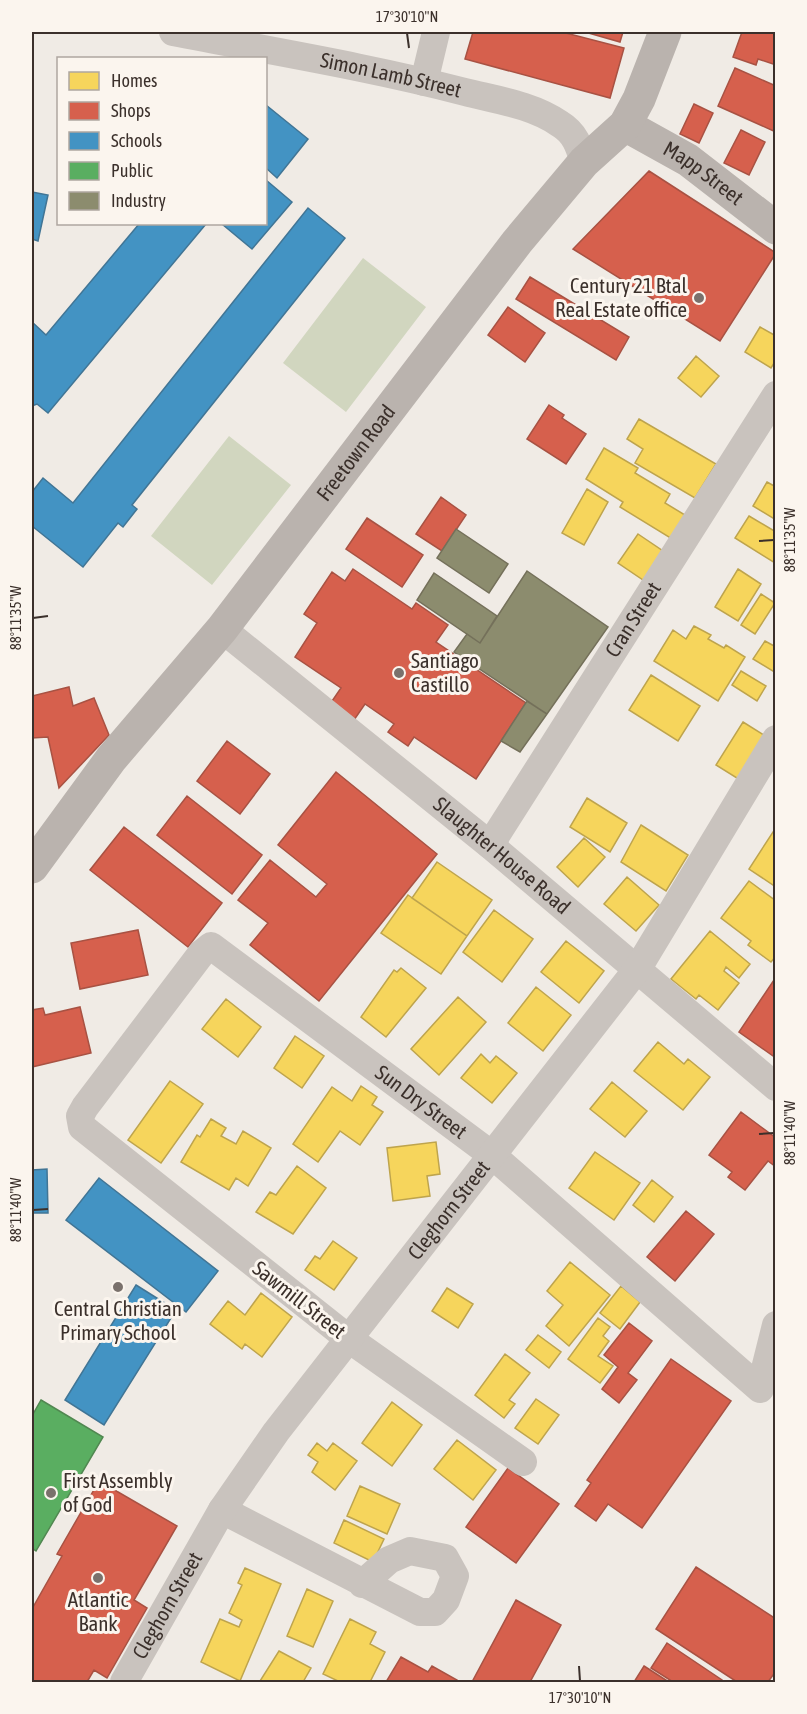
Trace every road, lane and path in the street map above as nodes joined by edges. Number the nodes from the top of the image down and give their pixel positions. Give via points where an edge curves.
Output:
1 (173, 32) edge
2 (436, 32) edge
3 (665, 32) edge
4 (424, 82) junction
5 (625, 125) junction
6 (584, 162) junction
7 (776, 228) edge
8 (776, 395) edge
9 (222, 629) junction
10 (776, 739) edge
11 (490, 845) junction
12 (32, 867) edge
13 (638, 968) junction
14 (776, 1087) edge
15 (82, 1127) joint
16 (492, 1155) junction
17 (776, 1324) edge
18 (349, 1339) junction
19 (523, 1462) dead end
20 (222, 1510) junction
21 (362, 1584) dead end
22 (124, 1683) edge

1 - 4 street, Simon Lamb Street
2 - 4 street
3 - 5 main road, Freetown Road
4 - 6 street, Simon Lamb Street via 528,108 548,117 571,132
5 - 6 main road, Freetown Road
5 - 7 main road, Mapp Street via 696,165
6 - 9 main road, Freetown Road via 517,242
8 - 11 street, Cran Street
9 - 11 street, Slaughter House Road
9 - 12 main road, Freetown Road via 111,759
10 - 13 street, Cleghorn Street
11 - 13 street, Slaughter House Road
13 - 14 street, Slaughter House Road
13 - 16 street, Cleghorn Street
15 - 16 street, Sun Dry Street via 80,1116 85,1107 211,946
15 - 18 street, Sawmill Street
16 - 17 street, Sun Dry Street via 760,1389
16 - 18 street, Cleghorn Street
18 - 19 street, Sawmill Street
18 - 20 street, Cleghorn Street via 276,1432
20 - 21 street
20 - 22 street, Cleghorn Street

